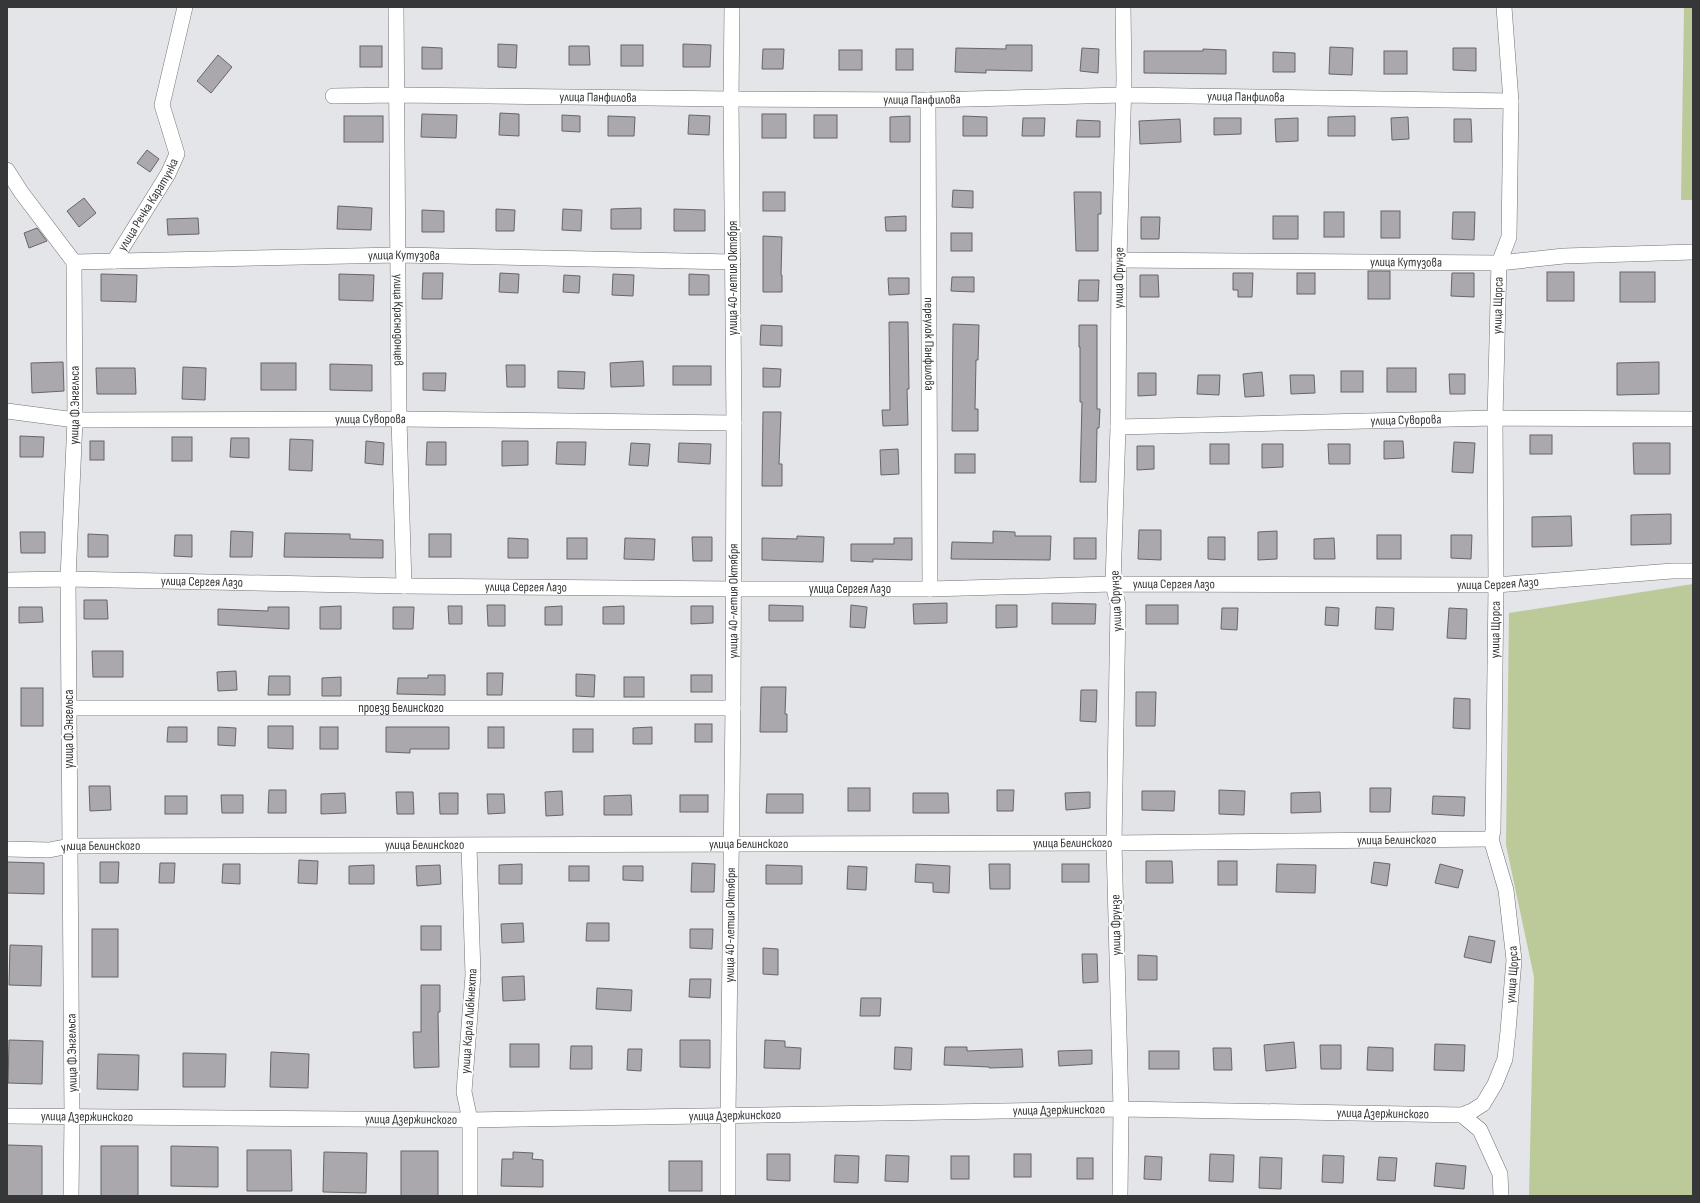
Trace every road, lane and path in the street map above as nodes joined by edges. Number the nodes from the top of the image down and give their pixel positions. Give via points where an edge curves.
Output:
1 (185, 7) edge
2 (396, 7) edge
3 (732, 7) edge
4 (1122, 7) edge
5 (1504, 7) edge
6 (396, 95) junction
7 (1123, 95) junction
8 (332, 96) dead end
9 (731, 99) junction
10 (928, 100) junction
11 (1511, 101) junction
12 (7, 170) edge
13 (1693, 252) edge
14 (398, 255) junction
15 (1119, 260) junction
16 (114, 261) junction
17 (74, 262) junction
18 (733, 262) junction
19 (1499, 263) junction
20 (7, 411) edge
21 (1495, 418) junction
22 (399, 419) junction
23 (1693, 419) edge
24 (75, 420) junction
25 (734, 423) junction
26 (1118, 427) junction
27 (1693, 571) edge
28 (68, 579) junction
29 (7, 580) edge
30 (1113, 584) junction
31 (1496, 585) junction
32 (404, 586) junction
33 (930, 589) junction
34 (734, 590) junction
35 (69, 708) junction
36 (733, 708) junction
37 (1491, 839) junction
38 (1114, 843) junction
39 (732, 844) junction
40 (70, 846) junction
41 (469, 846) junction
42 (7, 849) edge
43 (1121, 1109) junction
44 (1462, 1115) junction
45 (7, 1116) edge
46 (728, 1116) junction
47 (72, 1117) junction
48 (470, 1120) junction
49 (72, 1196) edge
50 (470, 1196) edge
51 (728, 1196) edge
52 (1120, 1196) edge
53 (1502, 1196) edge

1 - 16 street, улица Речка Каратунка via 162,104 177,154 168,174
2 - 6 street, улица Краснодонцев
3 - 9 street, улица 40-летия Октября
4 - 7 street, улица Фрунзе
5 - 11 street, улица Щорса
6 - 8 street, улица Панфилова
6 - 9 street, улица Панфилова
6 - 14 street, улица Краснодонцев
7 - 10 street, улица Панфилова
7 - 11 street, улица Панфилова
7 - 15 street, улица Фрунзе
9 - 10 street, улица Панфилова
9 - 18 street, улица 40-летия Октября
10 - 33 street, переулок Панфилова
11 - 19 street, улица Щорса via 1509,237
12 - 17 street
13 - 19 street, улица Кутузова via 1564,256
14 - 16 street, улица Кутузова
14 - 18 street, улица Кутузова
14 - 22 street, улица Краснодонцев
15 - 19 street, улица Кутузова
15 - 26 street, улица Фрунзе
16 - 17 street, улица Кутузова
17 - 24 street, улица Ф.Энгельса
18 - 25 street, улица 40-летия Октября
19 - 21 street, улица Щорса
20 - 24 street, улица Суворова
21 - 23 street, улица Суворова
21 - 26 street, улица Суворова
21 - 31 street, улица Щорса
22 - 24 street, улица Суворова
22 - 25 street, улица Суворова
22 - 32 street, улица Краснодонцев
24 - 28 street, улица Ф.Энгельса
25 - 34 street, улица 40-летия Октября
26 - 30 street, улица Фрунзе
27 - 31 street, улица Сергея Лазо
28 - 29 street, улица Сергея Лазо
28 - 32 street, улица Сергея Лазо
28 - 35 street, улица Ф.Энгельса
30 - 31 street, улица Сергея Лазо
30 - 33 street, улица Сергея Лазо
30 - 38 street, улица Фрунзе via 1118,606
31 - 37 street, улица Щорса
32 - 34 street, улица Сергея Лазо
33 - 34 street, улица Сергея Лазо
34 - 36 street, улица 40-летия Октября
35 - 36 street, проезд Белинского
35 - 40 street, улица Ф.Энгельса
36 - 39 street, улица 40-летия Октября
37 - 38 street, улица Белинского
37 - 44 street, улица Щорса via 1506,890 1514,960 1506,1059 1483,1104
38 - 39 street, улица Белинского
38 - 43 street, улица Фрунзе
39 - 41 street, улица Белинского
39 - 46 street, улица 40-летия Октября
40 - 41 street, улица Белинского
40 - 42 street, улица Белинского via 49,850
40 - 47 street, улица Ф.Энгельса
41 - 48 street, улица Карла Либкнехта via 473,975 464,1092
43 - 44 street, улица Дзержинского
43 - 46 street, улица Дзержинского
43 - 52 street, улица Фрунзе
44 - 53 street via 1480,1130 1500,1174
45 - 47 street, улица Дзержинского
46 - 48 street, улица Дзержинского
46 - 51 street, улица 40-летия Октября
47 - 48 street, улица Дзержинского
47 - 49 street, улица Ф.Энгельса
48 - 50 street, улица Карла Либкнехта

